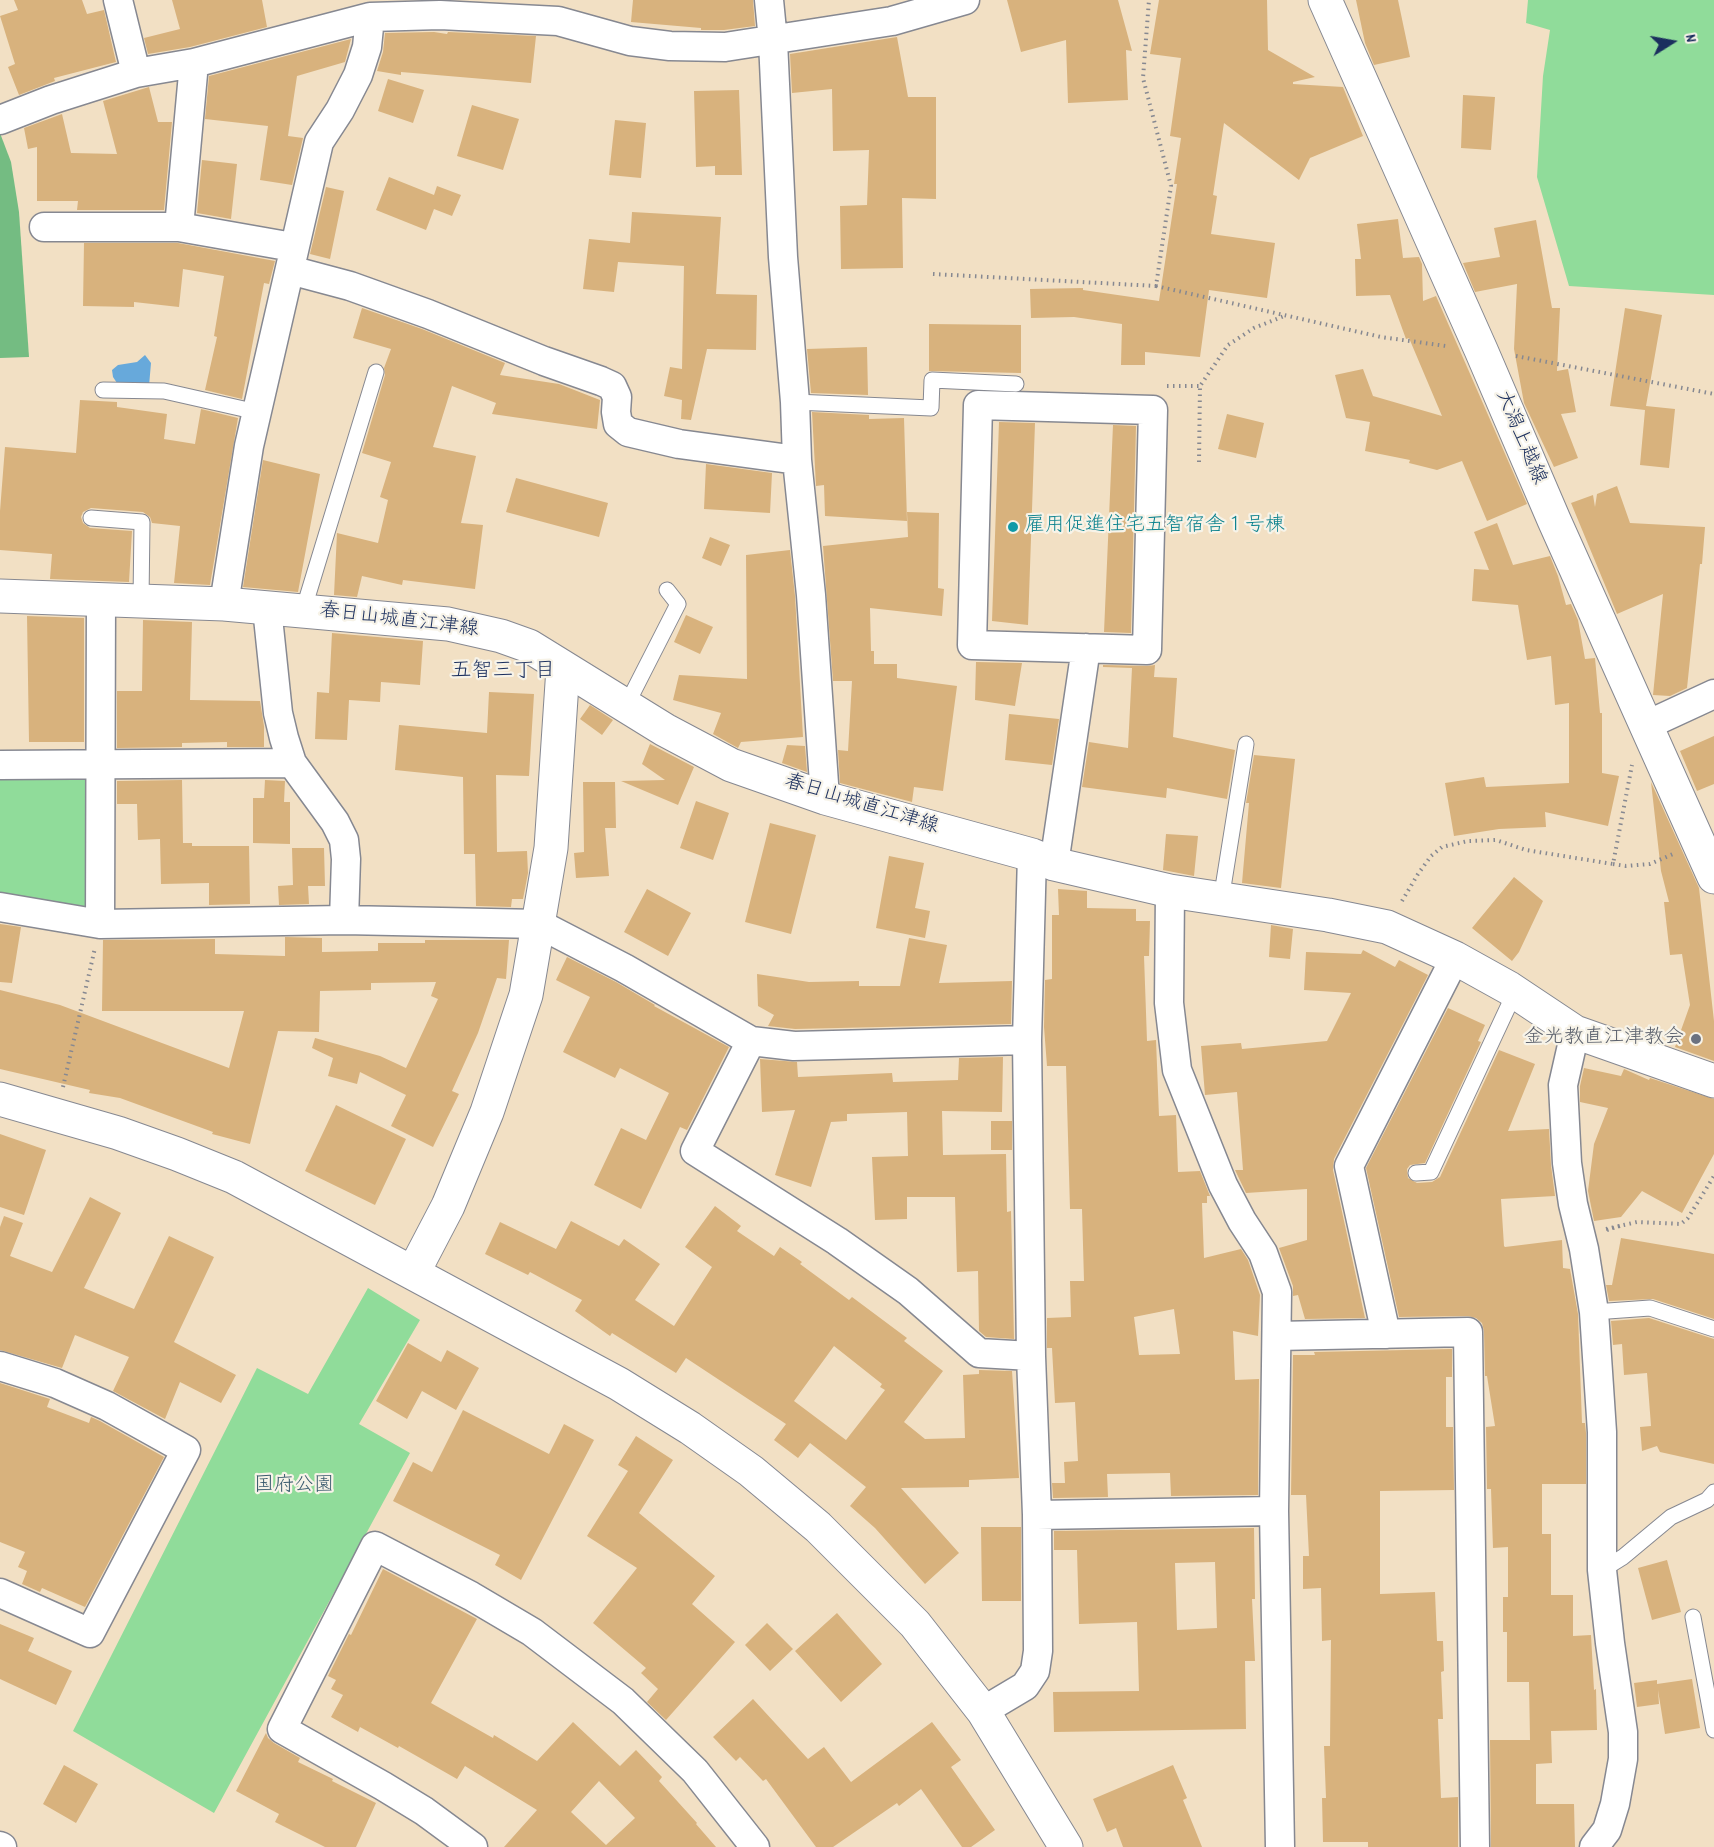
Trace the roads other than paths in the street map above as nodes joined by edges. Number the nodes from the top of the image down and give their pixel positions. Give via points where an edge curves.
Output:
1 (118, 0) edge
2 (769, 0) edge
3 (965, 0) edge
4 (1325, 0) edge
5 (370, 17) junction
6 (773, 41) junction
7 (194, 63) junction
8 (136, 73) junction
9 (0, 120) edge
10 (44, 227) dead end
11 (179, 227) junction
12 (288, 258) junction
13 (376, 372) dead end
14 (1016, 384) dead end
15 (103, 390) dead end
16 (795, 402) junction
17 (257, 412) junction
18 (797, 460) junction
19 (91, 519) dead end
20 (667, 590) dead end
21 (0, 596) edge
22 (101, 600) junction
23 (141, 601) junction
24 (224, 604) junction
25 (267, 608) junction
26 (303, 611) junction
27 (1086, 648) junction
28 (563, 668) junction
29 (1714, 694) edge
30 (626, 706) junction
31 (1653, 737) junction
32 (1245, 744) dead end
33 (292, 763) junction
34 (102, 764) junction
35 (0, 765) edge
36 (825, 798) junction
37 (1043, 860) junction
38 (1714, 877) edge
39 (1170, 891) junction
40 (1221, 900) junction
41 (0, 907) edge
42 (344, 920) junction
43 (100, 924) junction
44 (539, 924) junction
45 (1455, 958) junction
46 (1515, 992) junction
47 (1575, 1032) junction
48 (1027, 1040) junction
49 (751, 1041) junction
50 (1714, 1081) edge
51 (0, 1099) edge
52 (1416, 1173) dead end
53 (413, 1273) junction
54 (1594, 1312) junction
55 (1714, 1329) edge
56 (1386, 1334) junction
57 (1277, 1336) junction
58 (1031, 1356) junction
59 (0, 1366) edge
60 (1714, 1492) edge
61 (1274, 1510) junction
62 (1037, 1515) junction
63 (1602, 1570) junction
64 (0, 1593) edge
65 (1693, 1617) dead end
66 (983, 1711) junction
67 (1714, 1730) edge
68 (1605, 1841) edge
69 (1063, 1846) edge
70 (473, 1847) edge
71 (755, 1847) edge
72 (1280, 1847) edge
73 (1475, 1847) edge

1 - 8 street
2 - 6 street
3 - 6 street via 892,21
4 - 31 main road, 大潟上越線
5 - 6 street via 440,15 558,21 630,41 670,46 725,47
5 - 7 street
5 - 12 street via 367,47 358,75 319,142
6 - 16 street via 783,257
7 - 8 street
7 - 11 street
8 - 9 street via 51,99
10 - 11 street
11 - 12 street
12 - 17 street
12 - 18 street via 350,286 612,386 617,397 618,424 628,432 679,444
13 - 26 lane
14 - 16 lane via 932,380 931,408
15 - 17 lane via 164,392
16 - 18 street
17 - 24 street
18 - 36 street
19 - 23 lane via 142,522
20 - 30 lane via 678,604
21 - 22 main road, 春日山城直江津線
22 - 23 main road, 春日山城直江津線
22 - 34 street
23 - 24 main road, 春日山城直江津線
24 - 25 main road, 春日山城直江津線
25 - 26 main road, 春日山城直江津線
25 - 33 street via 278,713
26 - 28 main road, 春日山城直江津線 via 475,629 529,646
27 - 27 street via 1147,650 1153,410 978,405 972,645
27 - 37 street
28 - 30 main road, 春日山城直江津線
28 - 44 main road via 551,848
29 - 31 street
30 - 36 main road, 春日山城直江津線 via 731,765
31 - 38 main road, 大潟上越線
32 - 40 lane
33 - 34 street
33 - 42 street via 341,832 346,859
34 - 35 street
34 - 43 street
36 - 37 main road, 春日山城直江津線
37 - 39 main road, 春日山城直江津線
37 - 48 street
39 - 40 main road, 春日山城直江津線
39 - 57 street via 1169,1003 1177,1070 1223,1185 1272,1275 1277,1292
40 - 45 main road, 春日山城直江津線 via 1387,927
41 - 43 street
42 - 43 street
42 - 44 street
44 - 49 street
44 - 53 main road via 526,995 487,1112 448,1206
45 - 46 main road, 春日山城直江津線
45 - 56 street via 1349,1166
46 - 47 main road, 春日山城直江津線
46 - 52 lane via 1431,1172
47 - 50 main road, 春日山城直江津線
47 - 54 street via 1563,1085 1567,1152
48 - 49 street via 794,1046
48 - 58 street
49 - 58 street via 695,1151 908,1291 979,1353
51 - 53 main road via 177,1154 234,1178
53 - 66 main road via 619,1384 751,1471 818,1527 915,1624
54 - 55 lane via 1650,1308
54 - 63 street via 1602,1432
56 - 57 street
56 - 73 street via 1468,1332
57 - 61 street
58 - 62 street
59 - 64 street via 97,1401 186,1450 90,1633
60 - 63 lane via 1707,1500 1671,1517
61 - 62 street
61 - 72 street
62 - 66 street via 1035,1671 1025,1686
63 - 68 street via 1623,1732 1623,1759
65 - 67 lane
66 - 69 main road
70 - 71 street via 424,1811 282,1729 375,1546 532,1632 623,1701 695,1771

